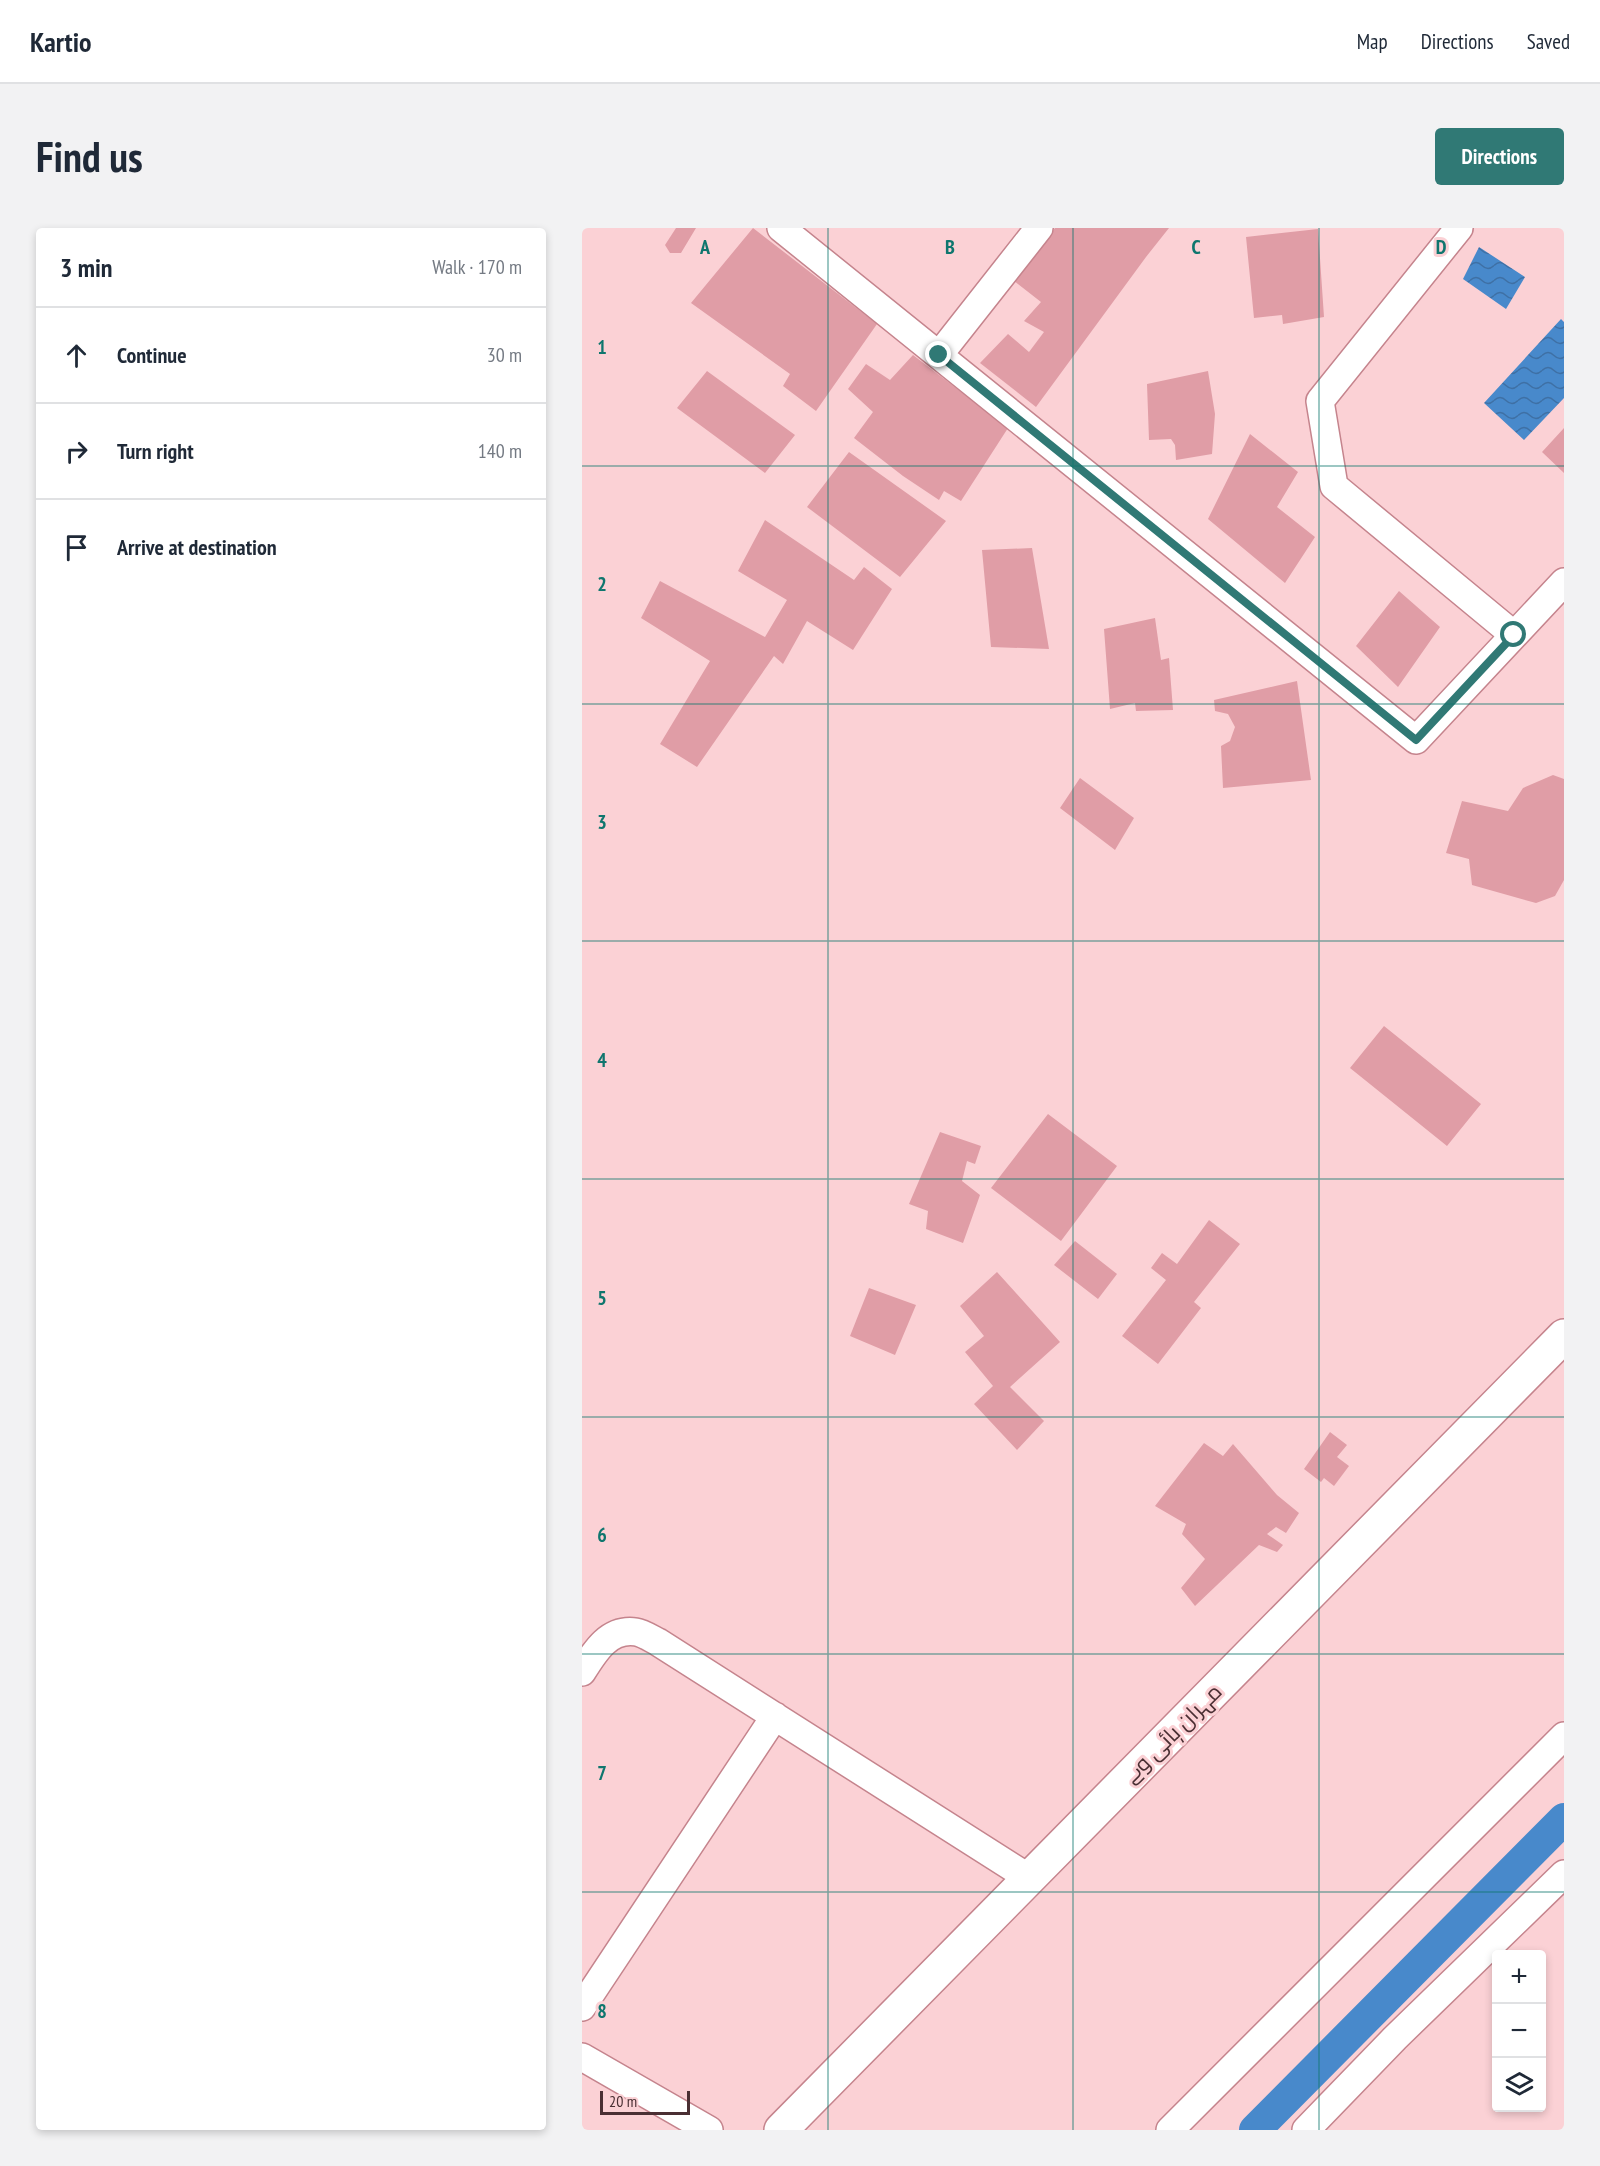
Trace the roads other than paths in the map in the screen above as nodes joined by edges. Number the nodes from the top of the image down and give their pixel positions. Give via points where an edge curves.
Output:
1 (781, 228) edge
2 (1039, 228) edge
3 (1459, 228) edge
4 (939, 355) junction
5 (1564, 582) edge
6 (1514, 635) junction
7 (1564, 1336) edge
8 (582, 1672) edge
9 (775, 1716) junction
10 (1564, 1736) edge
11 (1564, 1874) edge
12 (1029, 1878) junction
13 (582, 2007) edge
14 (582, 2057) edge
15 (709, 2130) edge
16 (781, 2130) edge
17 (1170, 2130) edge
18 (1306, 2130) edge

1 - 4 street
2 - 4 street
3 - 6 street via 1320,401 1334,486
4 - 6 street via 1416,740
5 - 6 street
7 - 12 main road, مہران ہائی وے
8 - 9 street via 600,1645 615,1633 637,1632
9 - 12 street
9 - 13 street
10 - 17 street
11 - 18 street
12 - 16 main road, مہران ہائی وے
14 - 15 street

